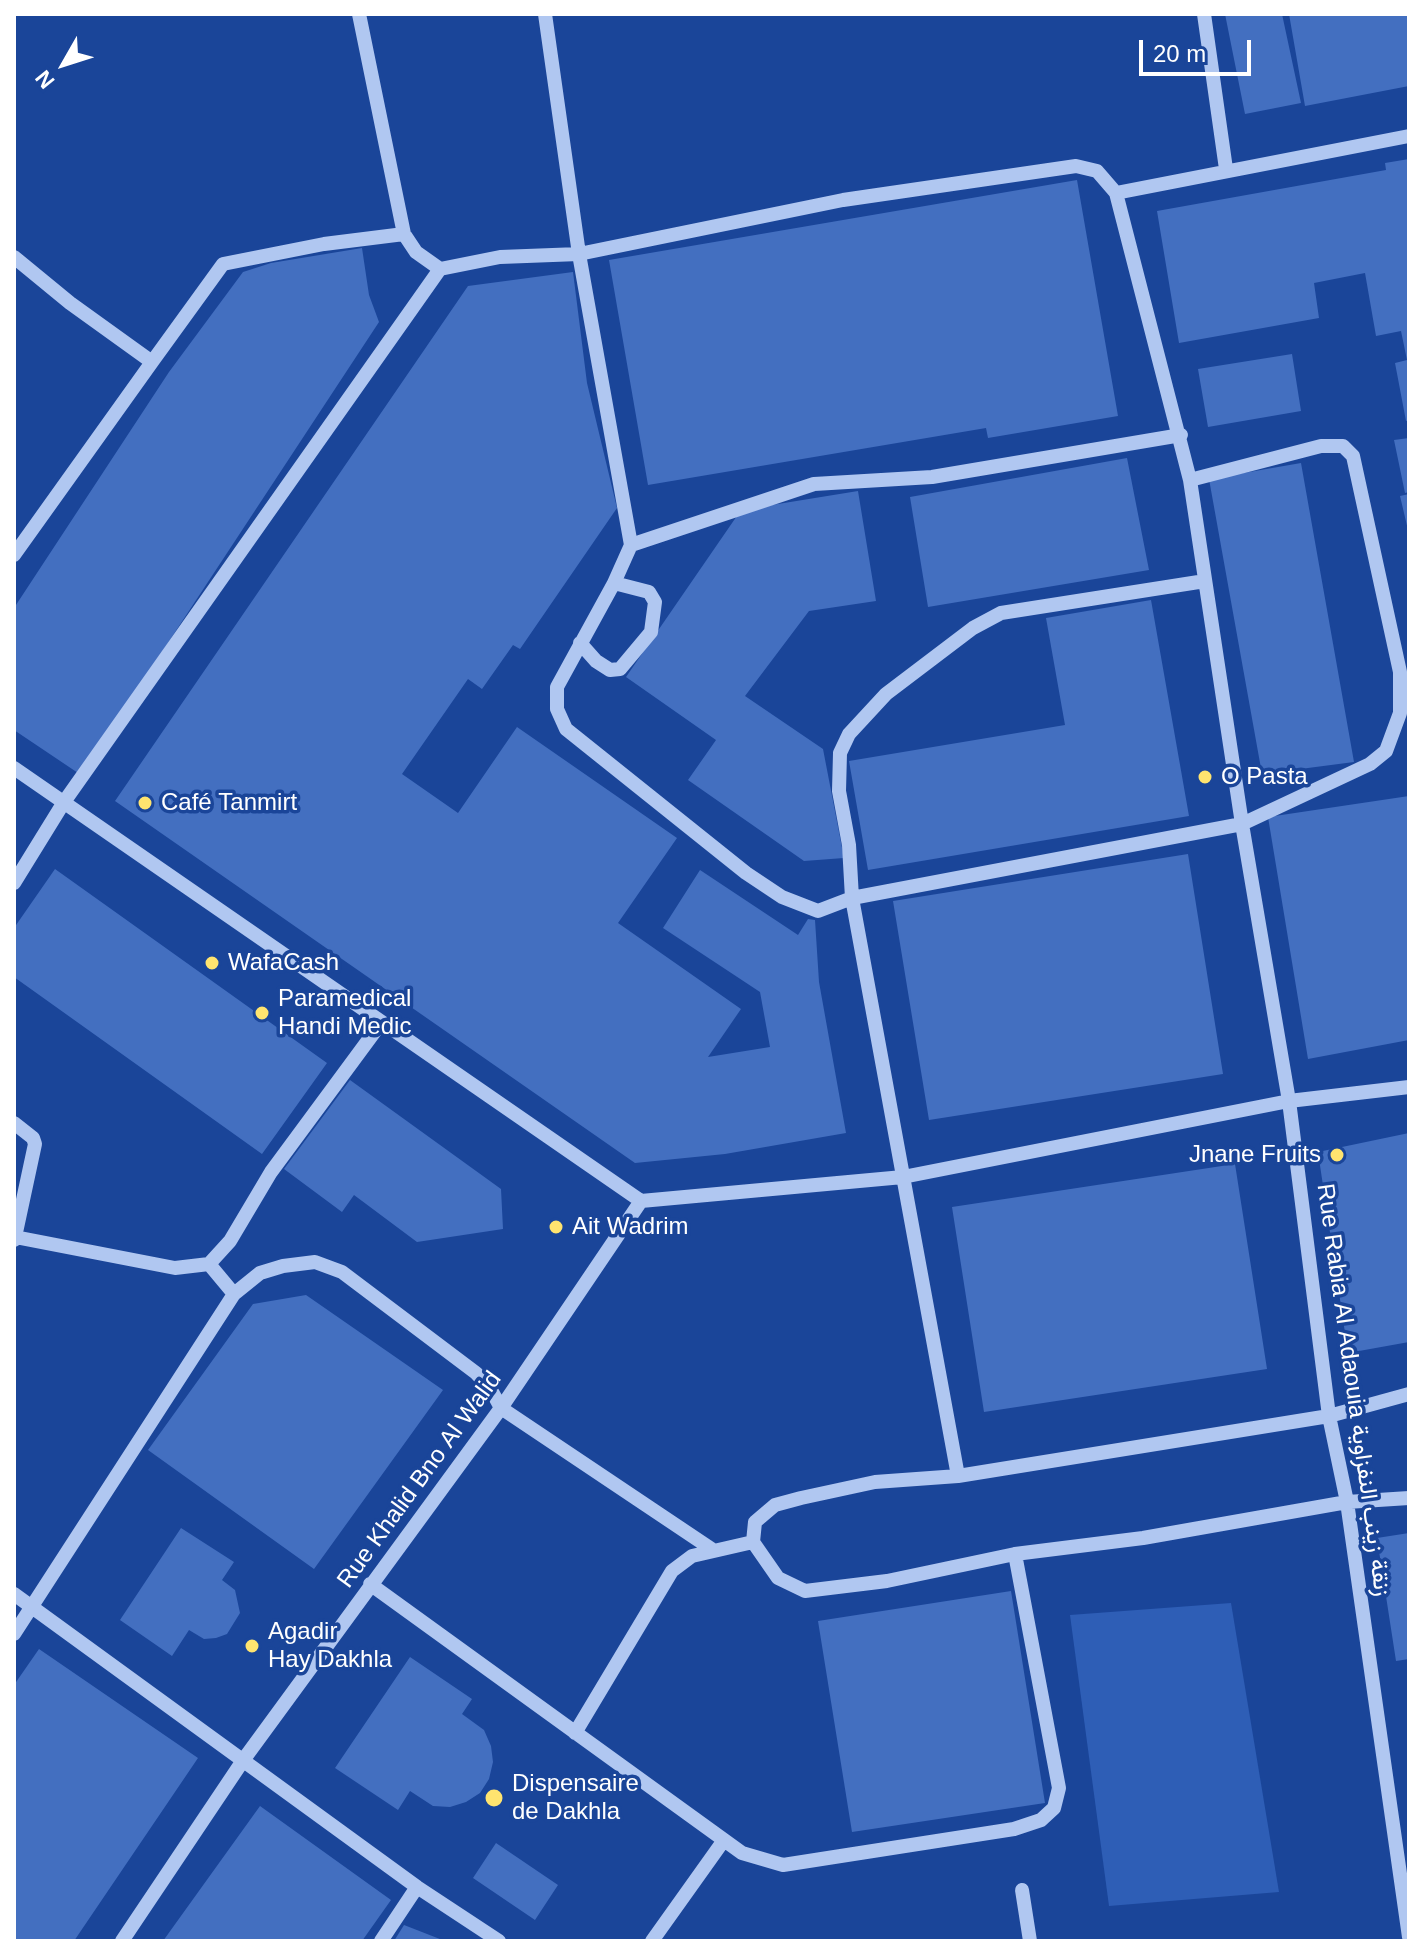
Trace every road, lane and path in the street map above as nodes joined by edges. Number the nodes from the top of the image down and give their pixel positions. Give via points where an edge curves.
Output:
1 (359, 14) edge
2 (545, 14) edge
3 (1204, 14) edge
4 (1409, 136) edge
5 (1226, 169) junction
6 (1116, 193) junction
7 (404, 234) junction
8 (579, 254) junction
9 (14, 257) edge
10 (440, 269) junction
11 (152, 362) junction
12 (1181, 435) junction
13 (1190, 480) junction
14 (631, 545) junction
15 (14, 555) edge
16 (1205, 581) junction
17 (614, 583) junction
18 (580, 643) junction
19 (14, 768) edge
20 (64, 802) junction
21 (1242, 824) junction
22 (14, 883) edge
23 (852, 898) junction
24 (381, 1023) junction
25 (1409, 1087) edge
26 (1289, 1101) junction
27 (14, 1123) edge
28 (903, 1177) junction
29 (641, 1201) junction
30 (14, 1238) edge
31 (209, 1264) junction
32 (234, 1294) junction
33 (1409, 1394) edge
34 (501, 1408) junction
35 (1329, 1416) junction
36 (958, 1476) junction
37 (1409, 1498) edge
38 (1347, 1502) junction
39 (753, 1542) junction
40 (713, 1550) junction
41 (1015, 1554) junction
42 (370, 1584) junction
43 (14, 1594) edge
44 (34, 1607) junction
45 (14, 1634) edge
46 (575, 1733) junction
47 (244, 1759) junction
48 (724, 1840) junction
49 (417, 1887) junction
50 (1022, 1890) dead end
51 (1409, 1937) edge
52 (122, 1941) edge
53 (381, 1941) edge
54 (499, 1941) edge
55 (652, 1941) edge
56 (1030, 1941) edge

1 - 7 street
2 - 8 street
3 - 5 street
4 - 5 street
5 - 6 street
6 - 8 street via 1097,171 1076,166 843,200
6 - 12 street, Rue Rabia Al Adaouia زنقة زينب النفزاوية
7 - 10 street via 416,252
7 - 11 street via 223,264
8 - 10 street via 500,257
8 - 14 street
9 - 11 street
10 - 20 street
11 - 15 street
12 - 13 street, Rue Rabia Al Adaouia زنقة زينب النفزاوية
12 - 14 street via 932,477 814,484
13 - 16 street, Rue Rabia Al Adaouia زنقة زينب النفزاوية
13 - 21 street via 1321,446 1343,446 1353,456 1400,672 1400,713 1386,751 1370,764
14 - 17 street
16 - 21 street, Rue Rabia Al Adaouia زنقة زينب النفزاوية
16 - 23 street via 1001,613 886,694 849,734 840,753 839,791
17 - 18 street
17 - 18 street via 649,592 655,602 651,632 620,669 610,670 596,661
18 - 23 street via 557,687 557,709 566,729 782,897 818,911
19 - 20 street
20 - 22 street
20 - 24 street
21 - 23 street
21 - 26 street, Rue Rabia Al Adaouia زنقة زينب النفزاوية
23 - 28 street
24 - 29 street
24 - 31 street
25 - 26 street
26 - 28 street
26 - 35 street, Rue Rabia Al Adaouia زنقة زينب النفزاوية
27 - 30 street via 35,1144
28 - 29 street
28 - 36 street
29 - 34 street, Rue Khalid Bno Al Walid
30 - 31 street via 160,1266
31 - 32 street
32 - 34 street via 260,1273 283,1266 315,1262 342,1272 476,1373
32 - 44 street
33 - 35 street
34 - 40 street
34 - 42 street, Rue Khalid Bno Al Walid
35 - 36 street
35 - 38 street, Rue Rabia Al Adaouia زنقة زينب النفزاوية
36 - 39 street via 875,1482 775,1505 755,1522
37 - 38 street
38 - 41 street
38 - 51 street, Rue Rabia Al Adaouia زنقة زينب النفزاوية
39 - 40 street
39 - 41 street via 778,1578 805,1591 887,1581
40 - 46 street via 692,1556 668,1576
41 - 48 street via 1059,1788 1054,1808 1041,1820 1014,1829 783,1865 742,1853
42 - 46 street
42 - 47 street, Rue Khalid Bno Al Walid
43 - 44 street
44 - 45 street
44 - 47 street
46 - 48 street
47 - 49 street
47 - 52 street, Rue Khalid Bno Al Walid
48 - 55 street
49 - 53 street
49 - 54 street
50 - 56 street

